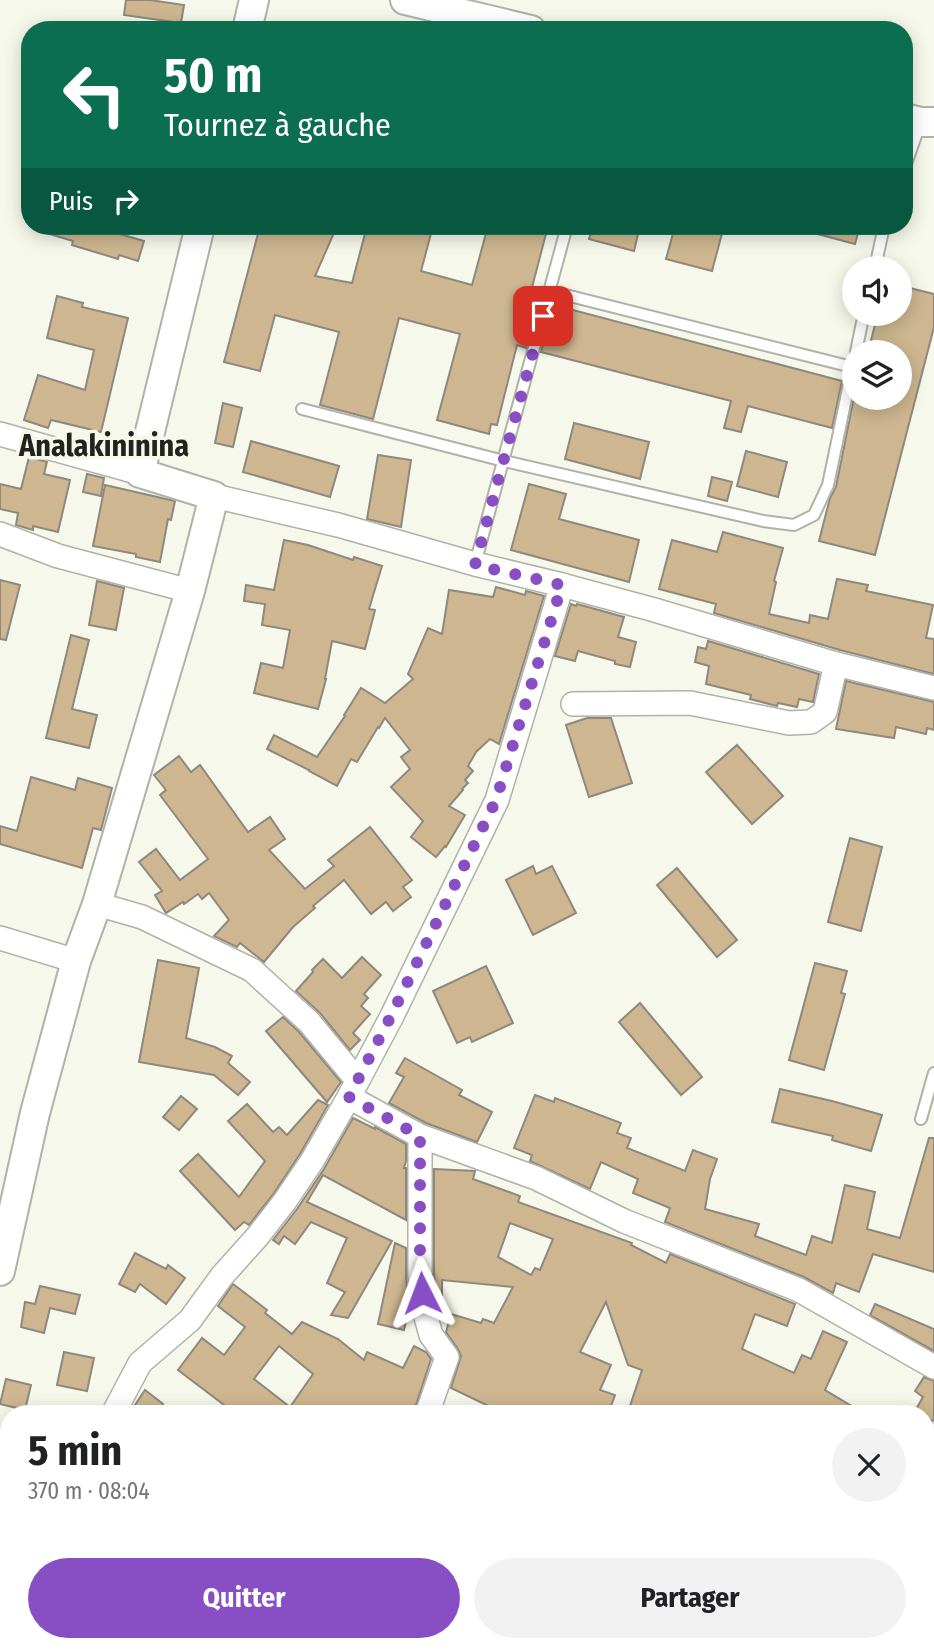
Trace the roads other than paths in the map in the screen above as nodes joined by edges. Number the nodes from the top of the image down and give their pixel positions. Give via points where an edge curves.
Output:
1 (254, 0) edge
2 (404, 0) edge
3 (249, 21) edge
4 (493, 21) edge
5 (920, 121) edge
6 (913, 142) edge
7 (198, 235) edge
8 (565, 235) edge
9 (882, 235) edge
10 (877, 256) edge
11 (550, 291) junction
12 (842, 361) edge
13 (302, 409) dead end
14 (843, 410) edge
15 (0, 434) edge
16 (504, 461) junction
17 (140, 473) junction
18 (214, 496) junction
19 (0, 534) edge
20 (475, 565) junction
21 (562, 585) junction
22 (190, 591) junction
23 (836, 664) junction
24 (934, 688) edge
25 (572, 704) dead end
26 (97, 904) junction
27 (0, 938) edge
28 (76, 961) junction
29 (934, 1073) edge
30 (353, 1088) junction
31 (921, 1119) dead end
32 (420, 1136) junction
33 (0, 1271) edge
34 (934, 1367) edge
35 (119, 1405) edge
36 (430, 1405) edge

1 - 3 street
2 - 4 street
5 - 6 lane
7 - 17 street
8 - 11 lane
9 - 10 lane
11 - 12 lane
11 - 16 lane
13 - 16 lane
14 - 16 lane via 828,485 814,515 794,526
15 - 17 street
16 - 20 lane
17 - 18 street
18 - 20 street via 338,525
18 - 22 street
19 - 22 street via 58,556
20 - 21 street
21 - 23 street
21 - 30 street via 496,800
22 - 26 street
23 - 24 street
23 - 25 street via 825,712 811,722 789,723 690,703
26 - 28 street
26 - 30 street via 142,918 252,970 309,1022
27 - 28 street
28 - 33 street via 35,1113
29 - 31 lane
30 - 32 street
30 - 35 street via 285,1201 190,1320 140,1363
32 - 34 street via 536,1178 624,1221 799,1290
32 - 36 street via 424,1310 431,1335 447,1357

